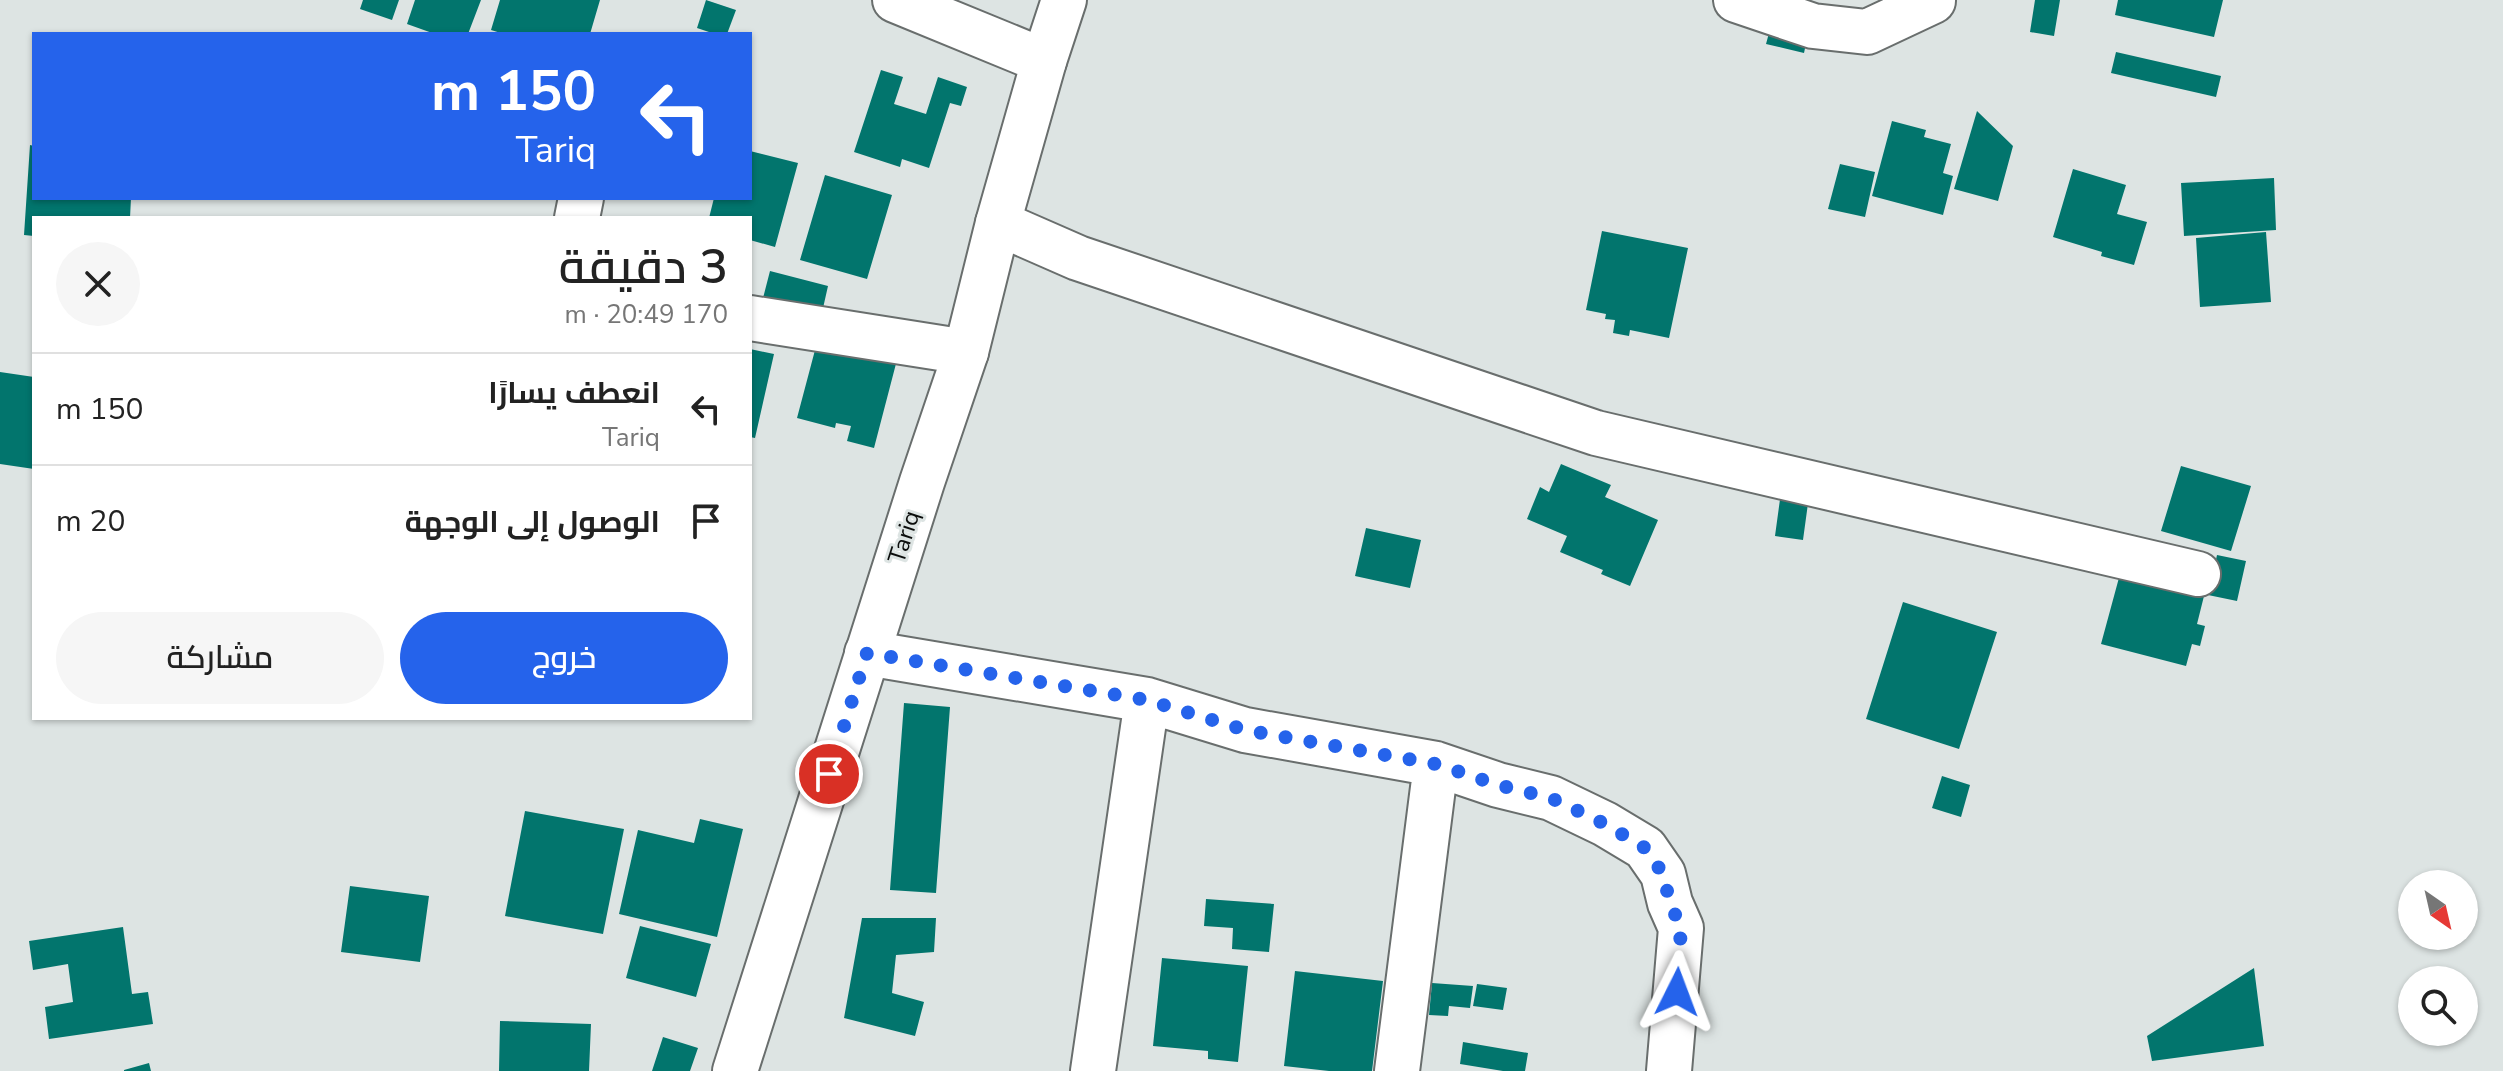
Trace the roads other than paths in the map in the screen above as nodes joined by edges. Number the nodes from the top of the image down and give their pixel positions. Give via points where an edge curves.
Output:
1 (895, 0) edge
2 (1064, 0) edge
3 (1736, 0) edge
4 (1933, 1) edge
5 (1044, 61) junction
6 (998, 223) junction
7 (752, 318) edge
8 (966, 352) junction
9 (2198, 574) dead end
10 (867, 653) junction
11 (1147, 700) junction
12 (1436, 764) junction
13 (735, 1071) edge
14 (1093, 1071) edge
15 (1397, 1071) edge
16 (1669, 1071) edge

1 - 5 street
2 - 5 street, Tariq
3 - 4 street via 1813,26 1867,32
5 - 6 street, Tariq
6 - 8 street, Tariq
6 - 9 street via 1078,258 1596,433
7 - 8 street
8 - 10 street, Tariq
10 - 11 street
10 - 13 street, Tariq
11 - 12 street via 1245,730
11 - 14 street
12 - 15 street
12 - 16 street via 1551,798 1645,848 1663,874 1681,928

